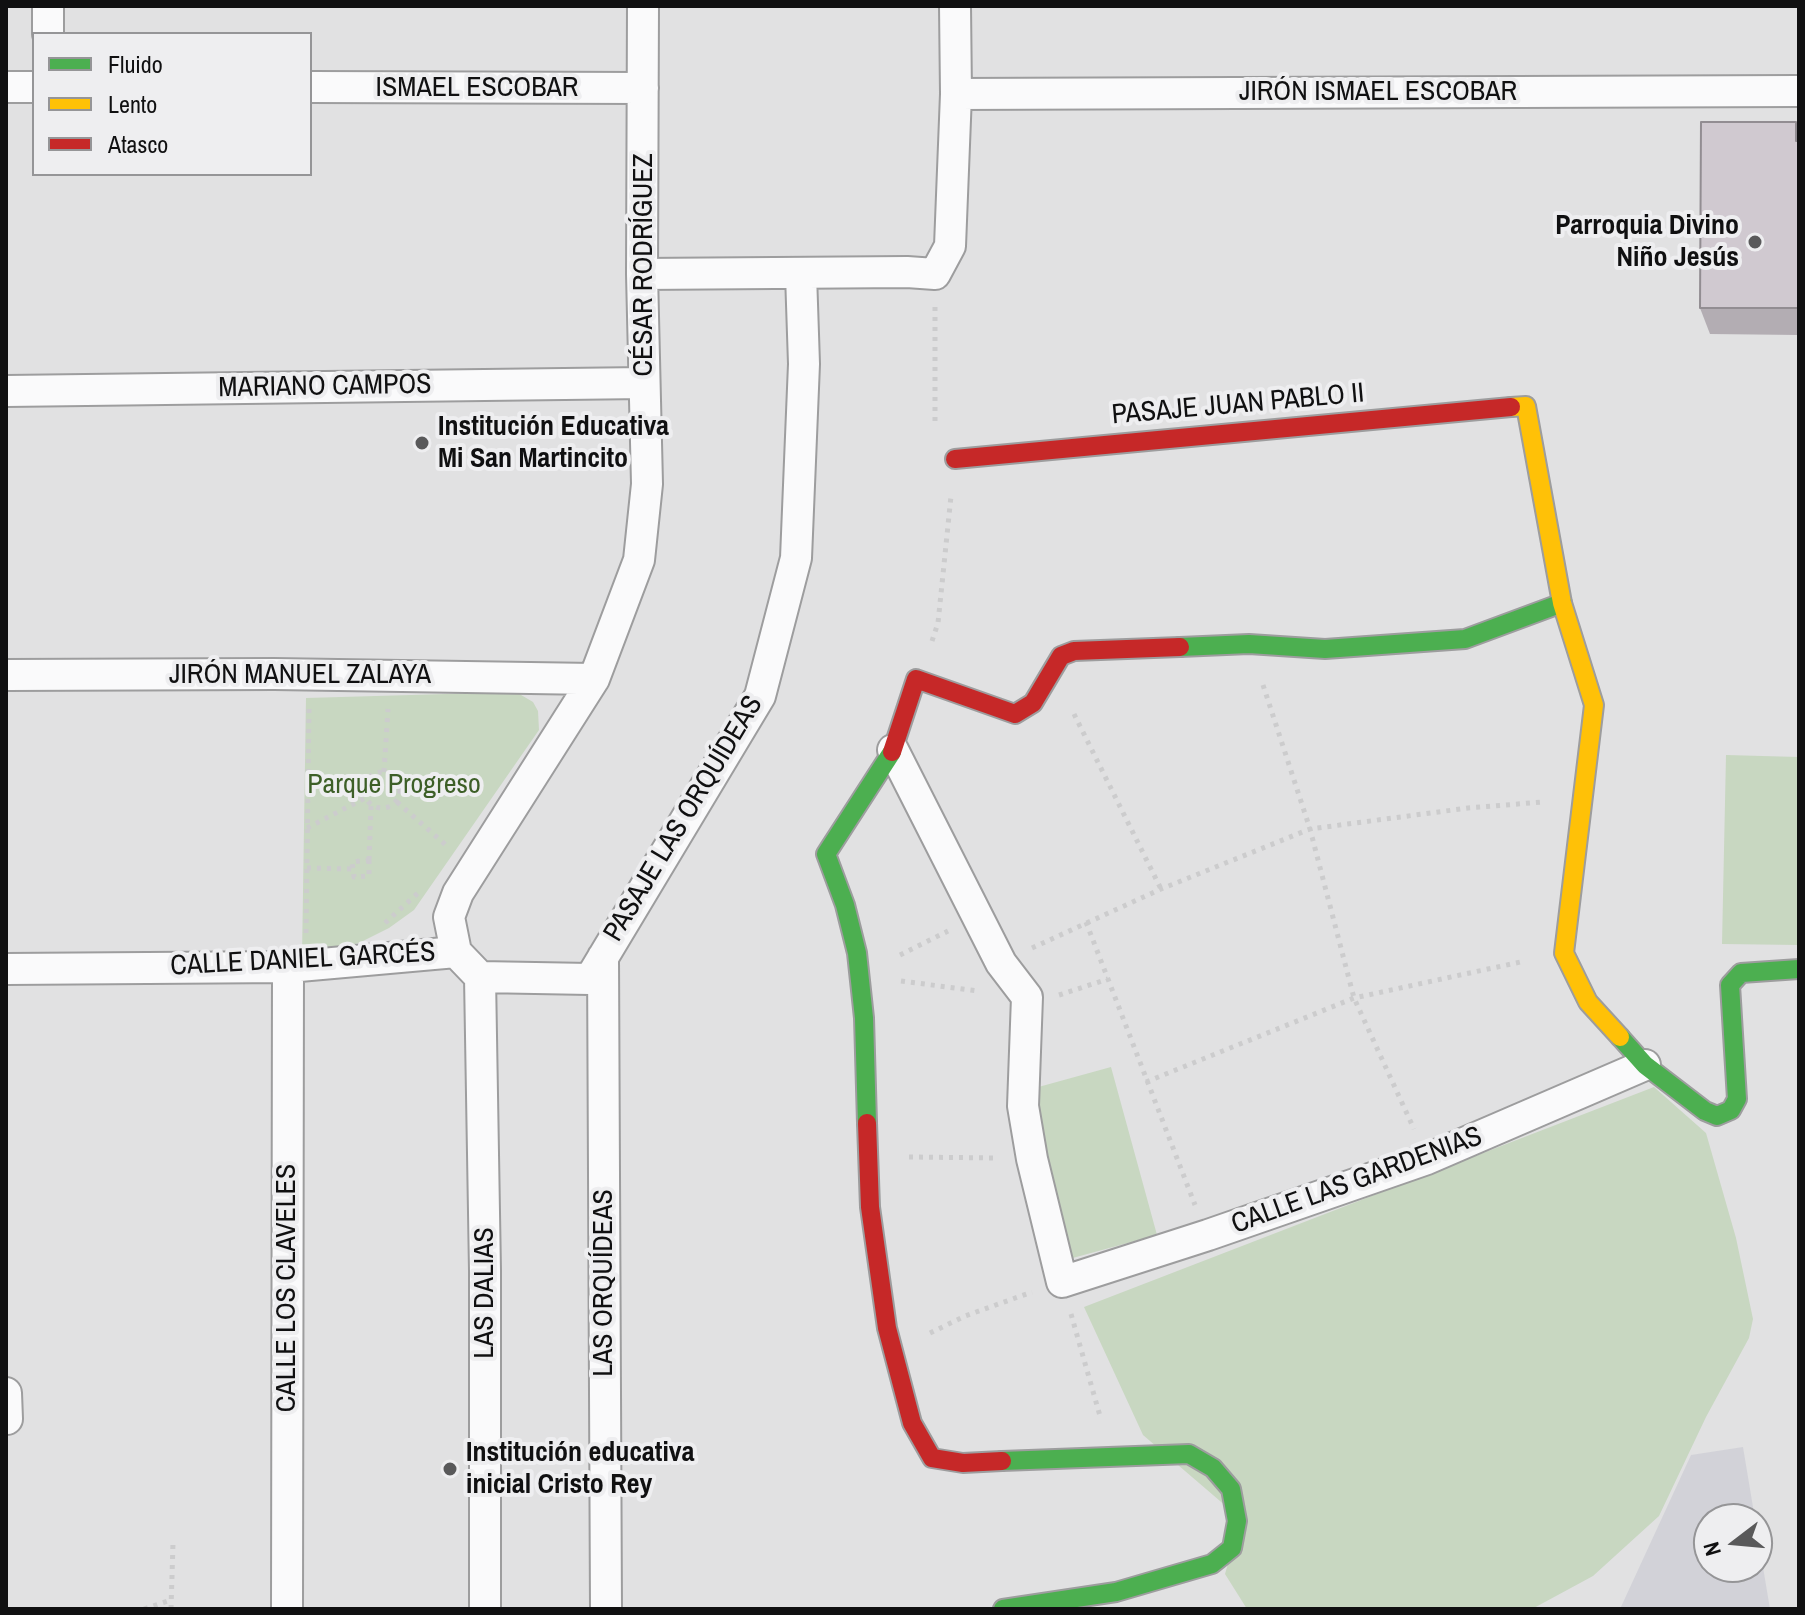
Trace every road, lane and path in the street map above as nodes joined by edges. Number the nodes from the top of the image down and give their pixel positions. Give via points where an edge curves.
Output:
1 (48, 6) edge
2 (643, 6) edge
3 (955, 6) edge
4 (48, 32) edge
5 (6, 87) edge
6 (32, 87) edge
7 (312, 87) edge
8 (643, 88) junction
9 (1799, 91) edge
10 (956, 94) junction
11 (642, 274) junction
12 (801, 274) junction
13 (644, 383) junction
14 (6, 391) edge
15 (955, 459) dead end
16 (1562, 603) junction
17 (1249, 644) junction
18 (1052, 671) junction
19 (309, 674) junction
20 (6, 675) edge
21 (594, 679) junction
22 (389, 699) dead end
23 (893, 750) junction
24 (384, 772) junction
25 (365, 798) junction
26 (1584, 798) junction
27 (397, 802) junction
28 (371, 805) junction
29 (307, 828) junction
30 (1310, 829) junction
31 (459, 837) dead end
32 (369, 860) junction
33 (307, 868) junction
34 (353, 869) junction
35 (427, 883) dead end
36 (1161, 889) junction
37 (977, 916) junction
38 (1086, 922) junction
39 (382, 925) dead end
40 (456, 952) junction
41 (1564, 953) junction
42 (1001, 963) junction
43 (296, 967) junction
44 (596, 968) junction
45 (6, 969) edge
46 (1799, 969) edge
47 (860, 976) junction
48 (480, 977) junction
49 (1354, 998) junction
50 (1645, 1065) junction
51 (1146, 1082) junction
52 (868, 1156) junction
53 (1032, 1159) junction
54 (1427, 1159) junction
55 (1208, 1235) junction
56 (1062, 1282) junction
57 (893, 1351) junction
58 (6, 1393) edge
59 (7, 1419) edge
60 (1079, 1458) junction
61 (173, 1543) dead end
62 (171, 1600) junction
63 (144, 1609) edge
64 (171, 1609) edge
65 (287, 1609) edge
66 (485, 1609) edge
67 (606, 1609) edge
68 (1003, 1609) edge

1 - 4 street
2 - 8 street, CÉSAR RODRÍGUEZ
3 - 10 street
5 - 6 street
7 - 8 street, ISMAEL ESCOBAR
8 - 11 street, CÉSAR RODRÍGUEZ
9 - 10 street, JIRÓN ISMAEL ESCOBAR
10 - 12 street via 950,246 935,274
11 - 12 street
11 - 13 street, CÉSAR RODRÍGUEZ
12 - 44 street, PASAJE LAS ORQUÍDEAS via 804,364 796,558 760,696
13 - 14 street, MARIANO CAMPOS
13 - 21 street, CÉSAR RODRÍGUEZ via 647,484 639,560
15 - 16 street, PASAJE JUAN PABLO II via 1526,406
16 - 17 street via 1465,639 1325,649
16 - 26 street via 1594,705
17 - 18 street via 1074,651 1061,656
17 - 30 path
18 - 23 street via 1033,703 1015,714 916,679
18 - 36 path
19 - 20 street, JIRÓN MANUEL ZALAYA
19 - 21 street, JIRÓN MANUEL ZALAYA
19 - 29 path
21 - 40 street, CÉSAR RODRÍGUEZ via 458,893 449,917
22 - 24 path
23 - 37 street
23 - 47 street via 826,854 845,905
24 - 25 path via 368,779
24 - 27 path via 399,782
25 - 28 path
25 - 29 path
26 - 30 path
26 - 41 street
27 - 28 path via 390,808
27 - 31 path via 450,850
28 - 32 path
29 - 33 path
30 - 36 path
30 - 49 path
32 - 34 path via 352,862
32 - 34 path via 369,876 354,877
33 - 34 path
33 - 43 path
35 - 39 path
36 - 38 path
37 - 42 street
37 - 47 path
38 - 42 path
38 - 51 path
40 - 43 street, CALLE DANIEL GARCÉS
40 - 48 street, CALLE DANIEL GARCÉS
41 - 49 path
41 - 50 street via 1588,1002
42 - 53 street via 1027,997 1023,1106
43 - 45 street, CALLE DANIEL GARCÉS
43 - 65 street, CALLE LOS CLAVELES
44 - 48 street
44 - 67 street, LAS ORQUÍDEAS
46 - 50 street via 1741,973 1730,985 1737,1099 1731,1110 1717,1116 1705,1111
47 - 52 street
48 - 66 street, LAS DALIAS
49 - 51 path
49 - 54 path
50 - 54 street, CALLE LAS GARDENIAS
51 - 55 path
52 - 53 path
52 - 57 street via 870,1207
53 - 56 street
54 - 55 street, CALLE LAS GARDENIAS
55 - 56 street, CALLE LAS GARDENIAS
56 - 57 path via 965,1316
56 - 60 path via 1103,1427
57 - 60 street via 912,1423 932,1458 963,1463
58 - 59 street
60 - 68 street via 1189,1454 1213,1468 1231,1489 1237,1521 1232,1548 1212,1564 1116,1592
61 - 62 path
62 - 63 path
62 - 64 path

